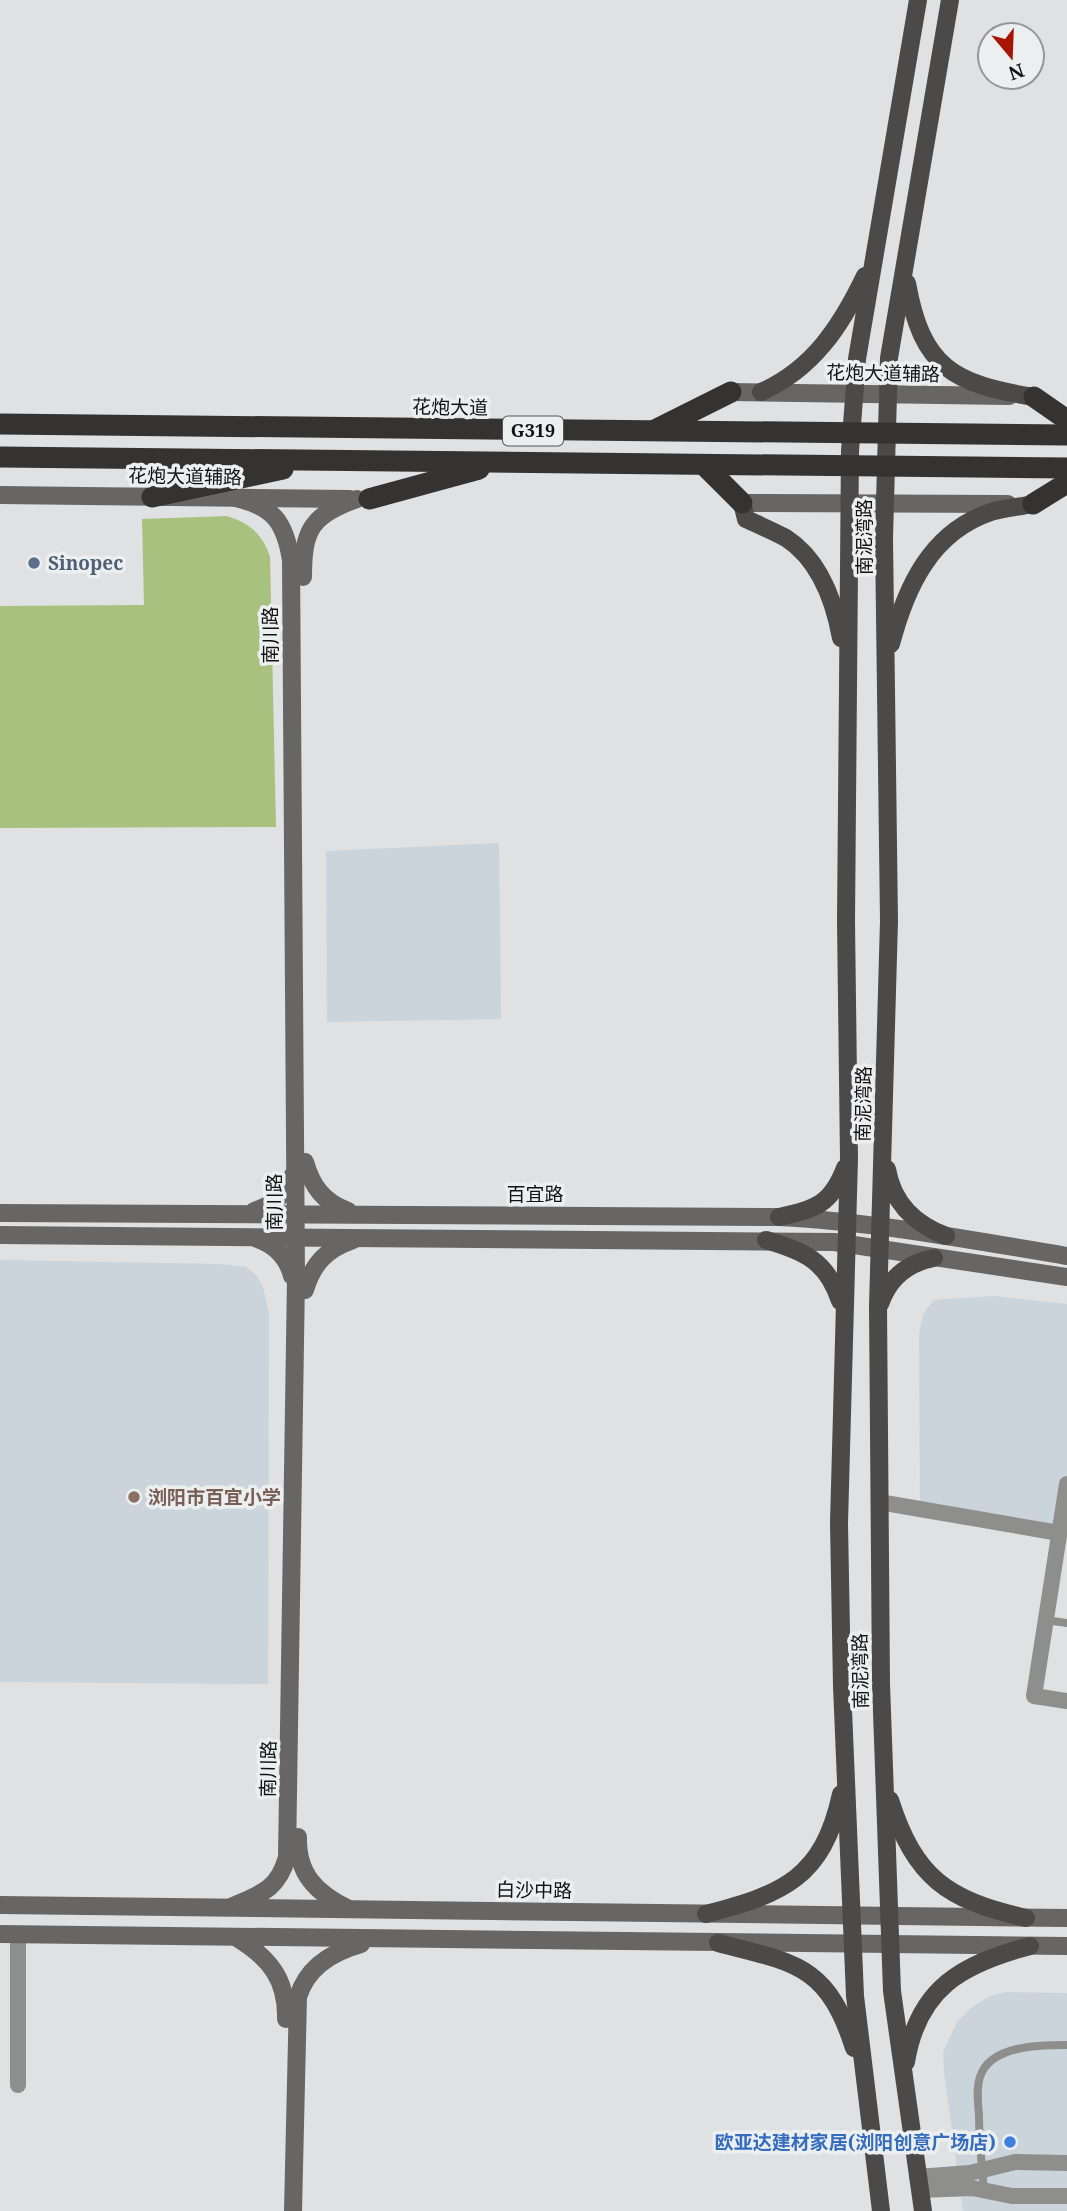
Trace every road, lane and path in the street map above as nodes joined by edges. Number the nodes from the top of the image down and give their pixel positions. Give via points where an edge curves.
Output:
1 (918, 0) edge
2 (950, 0) edge
3 (874, 257) junction
4 (906, 261) junction
5 (731, 392) joint
6 (761, 392) junction
7 (855, 394) junction
8 (888, 394) junction
9 (1034, 397) junction
10 (1067, 420) edge
11 (0, 424) edge
12 (652, 432) junction
13 (852, 433) junction
14 (886, 433) junction
15 (1067, 435) edge
16 (0, 457) edge
17 (322, 461) junction
18 (502, 463) junction
19 (705, 465) junction
20 (850, 466) junction
21 (885, 466) junction
22 (1067, 468) edge
23 (1067, 483) edge
24 (0, 495) edge
25 (152, 497) junction
26 (235, 498) junction
27 (363, 499) junction
28 (742, 503) junction
29 (850, 503) junction
30 (885, 504) junction
31 (1033, 504) junction
32 (886, 667) junction
33 (848, 671) junction
34 (849, 1152) junction
35 (883, 1152) junction
36 (300, 1165) junction
37 (0, 1213) edge
38 (249, 1213) junction
39 (300, 1213) junction
40 (359, 1214) junction
41 (779, 1217) junction
42 (846, 1221) junction
43 (881, 1226) junction
44 (0, 1235) edge
45 (248, 1236) junction
46 (300, 1236) junction
47 (946, 1236) junction
48 (365, 1237) junction
49 (766, 1240) junction
50 (845, 1244) junction
51 (880, 1249) junction
52 (1067, 1256) edge
53 (934, 1258) junction
54 (1067, 1277) edge
55 (300, 1288) junction
56 (878, 1311) junction
57 (843, 1315) junction
58 (1067, 1484) edge
59 (879, 1502) junction
60 (1061, 1541) edge
61 (1046, 1620) junction
62 (1067, 1623) edge
63 (1067, 1701) edge
64 (846, 1773) junction
65 (884, 1779) junction
66 (0, 1905) edge
67 (231, 1907) junction
68 (349, 1909) junction
69 (706, 1914) junction
70 (852, 1916) junction
71 (889, 1916) junction
72 (1026, 1918) junction
73 (1067, 1919) edge
74 (9, 1934) edge
75 (237, 1938) junction
76 (374, 1940) junction
77 (718, 1943) junction
78 (853, 1944) junction
79 (890, 1945) junction
80 (1030, 1946) junction
81 (1067, 1946) edge
82 (1067, 2045) edge
83 (903, 2076) junction
84 (865, 2081) junction
85 (18, 2085) dead end
86 (1067, 2163) edge
87 (982, 2169) junction
88 (918, 2184) junction
89 (984, 2192) junction
90 (1067, 2196) edge
91 (283, 2211) edge
92 (293, 2211) edge
93 (881, 2211) edge
94 (923, 2211) edge

1 - 3 main road, 南泥湾路
2 - 4 main road, 南泥湾路
3 - 6 main road via 817,354 781,384
3 - 7 main road, 南泥湾路
4 - 8 main road, 南泥湾路 via 889,359
4 - 9 main road via 906,282 917,326 944,365 973,384
5 - 6 street, 花炮大道辅路
5 - 12 highway
6 - 7 street, 花炮大道辅路
7 - 8 street, 花炮大道辅路
7 - 13 main road, 南泥湾路
8 - 9 street, 花炮大道辅路
8 - 14 main road, 南泥湾路
9 - 10 highway
11 - 12 highway, 花炮大道 / G319
12 - 13 highway, 花炮大道 / G319
13 - 14 highway, 花炮大道 / G319
13 - 20 main road, 南泥湾路
14 - 15 highway, 花炮大道 / G319
14 - 21 main road, 南泥湾路
16 - 17 highway, G319
17 - 18 highway, G319
17 - 25 highway
18 - 19 highway, G319
18 - 27 highway
19 - 20 highway, G319
19 - 28 highway
20 - 21 highway, G319
20 - 29 main road, 南泥湾路
21 - 22 highway, G319
21 - 30 main road, 南泥湾路
23 - 31 highway
24 - 25 street, 花炮大道辅路
25 - 26 street, 花炮大道辅路
26 - 27 street, 花炮大道辅路
26 - 36 street, 南川路 via 262,506 278,520 291,560
27 - 36 street, 南川路 via 341,505 319,519 303,545
28 - 29 street
28 - 33 main road via 746,519 787,539 821,575
29 - 30 street
29 - 33 main road, 南泥湾路
30 - 31 street
30 - 32 main road, 南泥湾路
31 - 32 main road via 969,521 933,551 907,594
32 - 35 main road, 南泥湾路 via 889,921
33 - 34 main road, 南泥湾路
34 - 41 main road via 829,1198 811,1209
34 - 42 main road, 南泥湾路
35 - 43 main road, 南泥湾路
35 - 47 main road via 903,1206 925,1228
36 - 38 street via 278,1200
36 - 39 street, 南川路
36 - 40 street via 321,1196
37 - 38 street, 百宜路
38 - 39 street, 百宜路
39 - 40 street, 百宜路
39 - 46 street, 南川路
40 - 41 street, 百宜路
41 - 42 street, 百宜路
42 - 43 street, 百宜路
42 - 50 main road, 南泥湾路
43 - 47 street, 百宜路
43 - 51 main road, 南泥湾路
44 - 45 street
45 - 46 street
45 - 55 street via 279,1251
46 - 48 street
46 - 55 street, 南川路
47 - 52 street, 百宜路
48 - 49 street
48 - 55 street via 327,1253
49 - 50 street
49 - 57 main road via 817,1262 833,1283
50 - 51 street
50 - 57 main road, 南泥湾路
51 - 53 street
51 - 56 main road, 南泥湾路
53 - 54 street
53 - 56 main road via 920,1260 899,1273
55 - 67 street, 南川路 via 287,1857 270,1889
55 - 68 street, 南川路 via 298,1855 312,1884
56 - 59 main road, 南泥湾路
57 - 64 main road, 南泥湾路 via 839,1522
58 - 60 street
59 - 60 street
59 - 65 main road, 南泥湾路
60 - 61 street
61 - 62 lane
61 - 63 street via 1034,1696
64 - 69 main road via 829,1836 808,1868 775,1892
64 - 70 main road, 南泥湾路
65 - 71 main road, 南泥湾路
65 - 72 main road via 904,1836 925,1871 960,1896
66 - 67 street, 白沙中路
67 - 68 street, 白沙中路
68 - 69 street, 白沙中路
69 - 70 street, 白沙中路
70 - 71 street, 白沙中路
70 - 78 main road, 南泥湾路
71 - 72 street, 白沙中路
71 - 79 main road, 南泥湾路
72 - 73 street, 白沙中路
74 - 75 street
74 - 85 street
75 - 76 street
75 - 91 street via 263,1955 286,1996
76 - 77 street
76 - 92 street via 326,1959 312,1970 298,1997
77 - 78 street
77 - 84 main road via 771,1956 810,1973 842,2015
78 - 79 street
78 - 84 main road, 南泥湾路
79 - 80 street
79 - 83 main road, 南泥湾路
80 - 81 street
80 - 83 main road via 968,1966 951,1979 922,2013
82 - 87 lane via 1024,2046 993,2060 981,2074
83 - 88 main road, 南泥湾路
84 - 93 main road, 南泥湾路
86 - 87 street via 1015,2162
87 - 88 street
87 - 89 lane
88 - 89 street
88 - 94 main road, 南泥湾路
89 - 90 street

